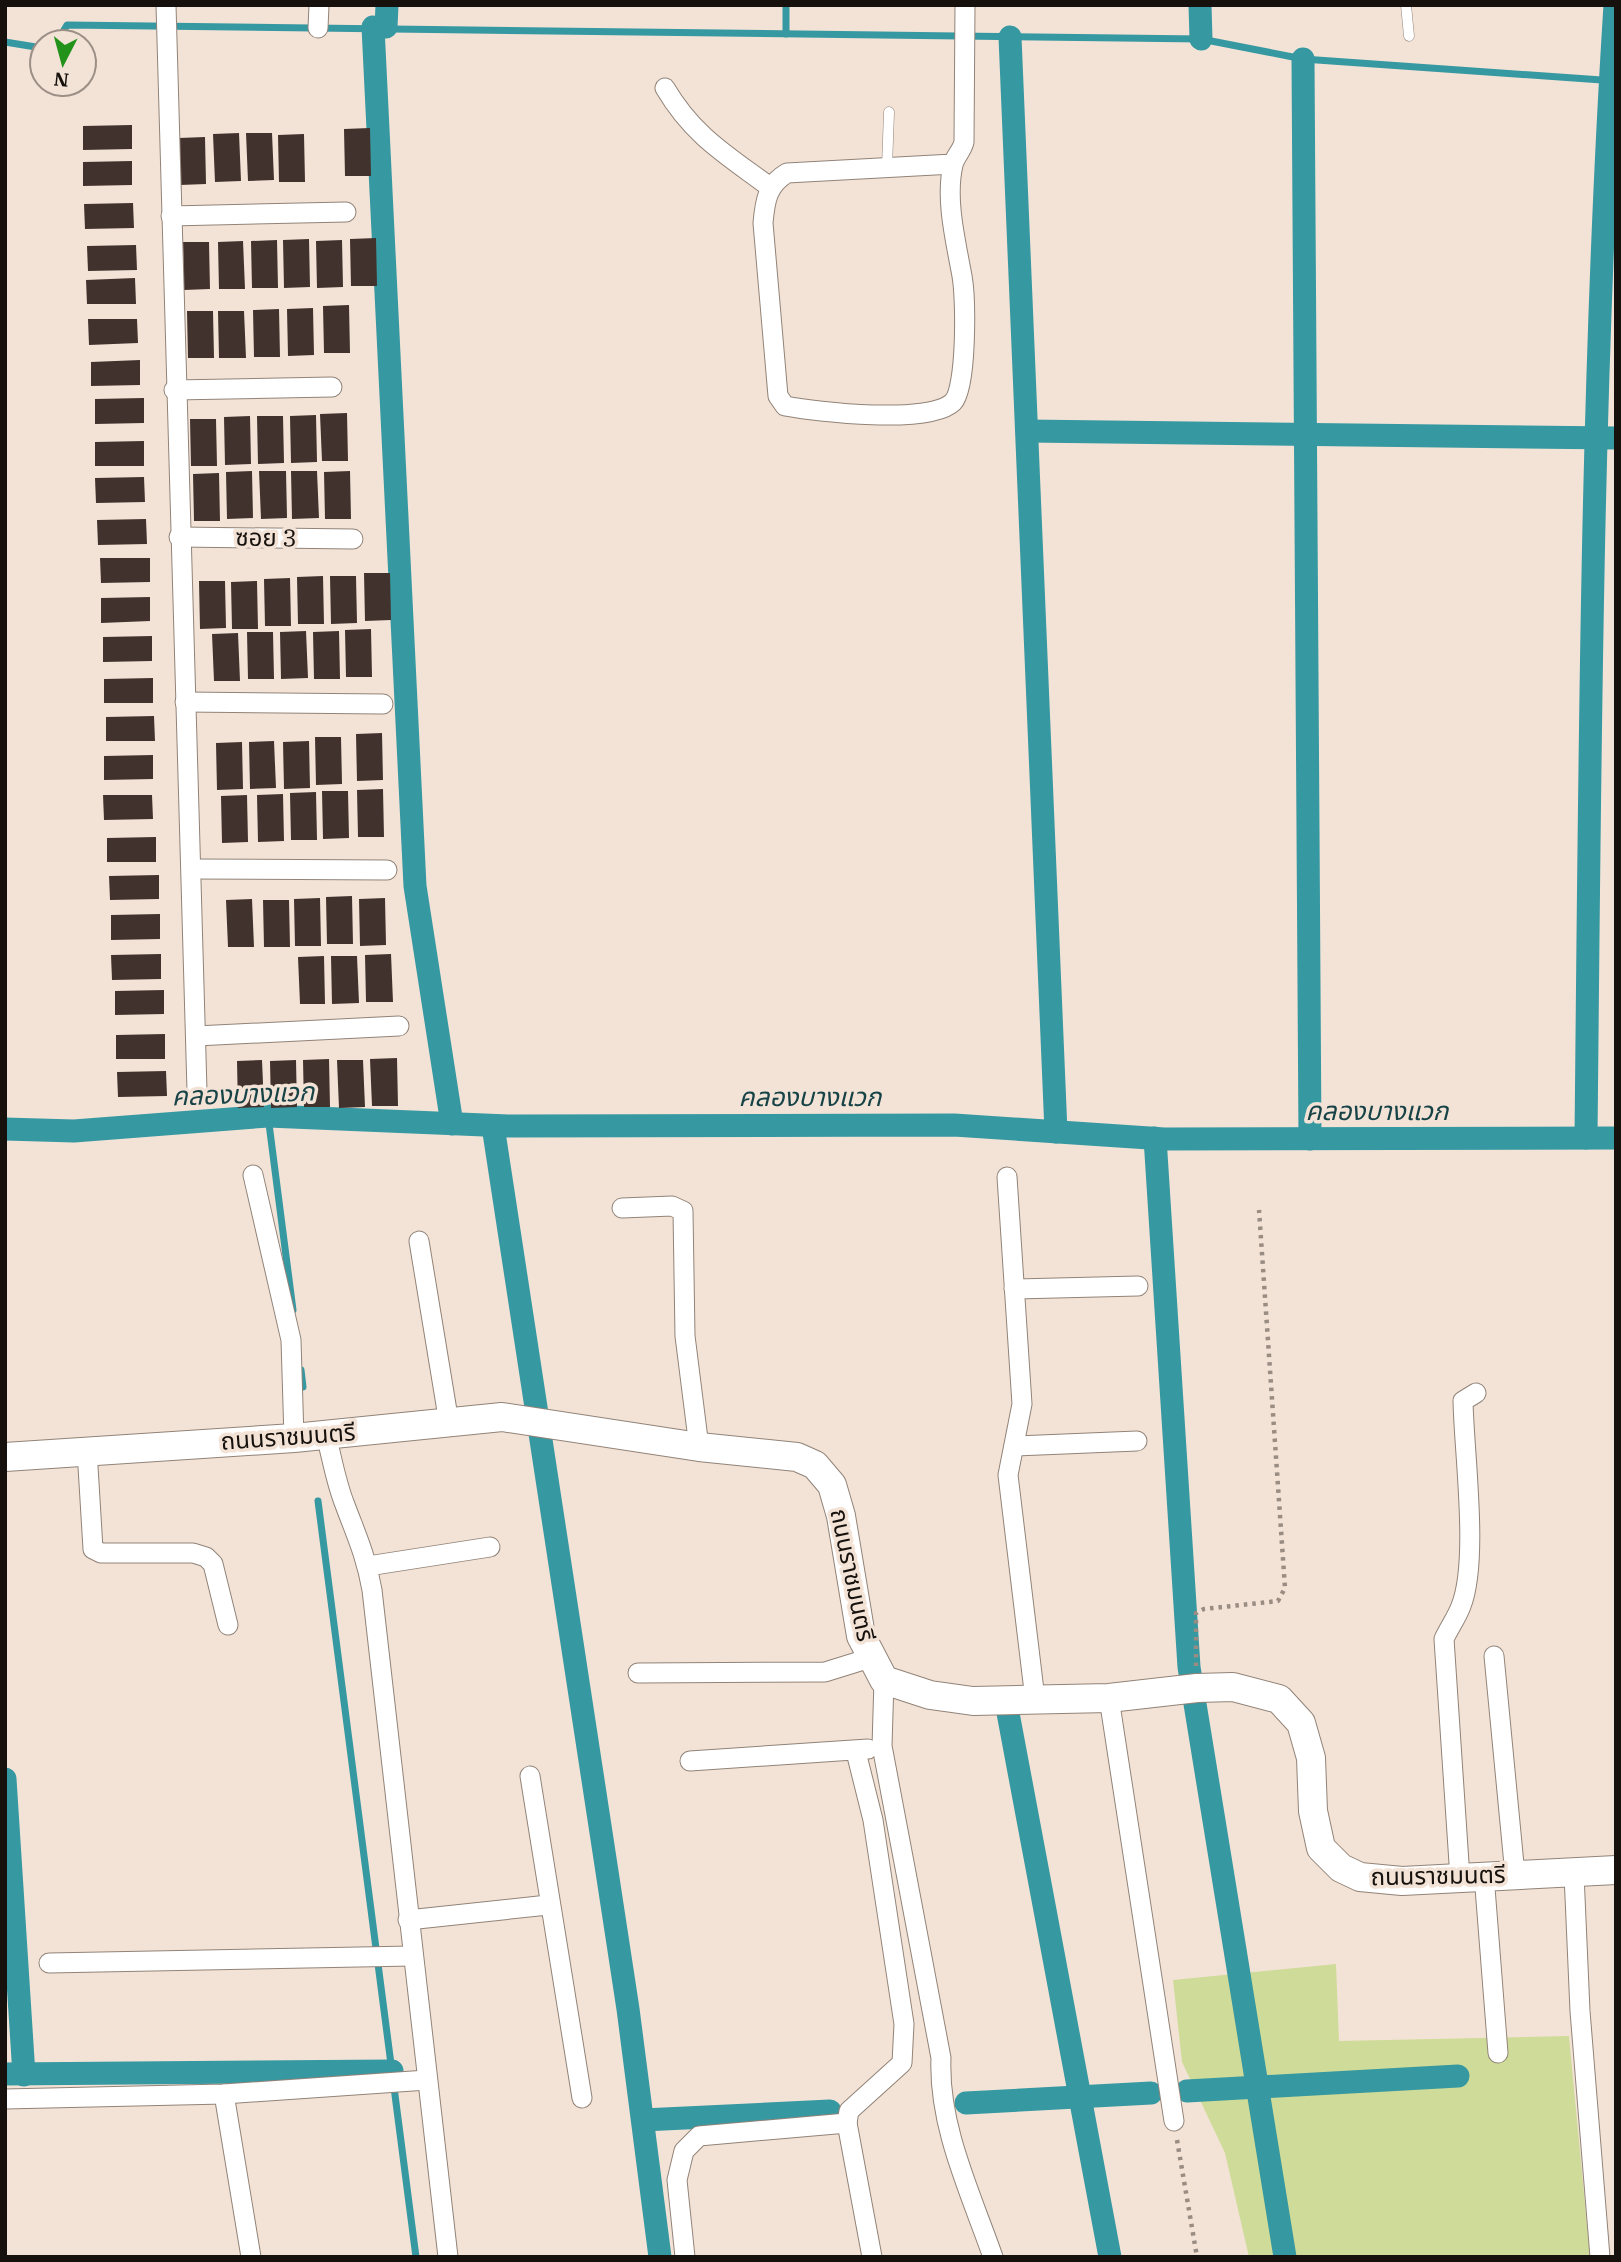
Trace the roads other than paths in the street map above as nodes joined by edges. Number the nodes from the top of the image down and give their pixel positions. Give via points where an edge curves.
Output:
1 (319, 5) edge
2 (965, 5) edge
3 (1406, 5) edge
4 (166, 10) edge
5 (318, 28) dead end
6 (1409, 36) dead end
7 (665, 88) dead end
8 (889, 112) dead end
9 (953, 164) junction
10 (887, 167) junction
11 (771, 188) junction
12 (346, 212) dead end
13 (171, 216) junction
14 (332, 387) dead end
15 (174, 390) junction
16 (179, 537) junction
17 (354, 539) dead end
18 (185, 702) junction
19 (383, 704) dead end
20 (192, 869) junction
21 (387, 870) dead end
22 (400, 1027) dead end
23 (196, 1036) junction
24 (197, 1091) dead end
25 (253, 1175) dead end
26 (1007, 1177) dead end
27 (622, 1208) dead end
28 (419, 1241) dead end
29 (1138, 1286) dead end
30 (1014, 1289) junction
31 (1476, 1392) dead end
32 (449, 1423) junction
33 (326, 1435) junction
34 (294, 1438) junction
35 (1137, 1441) dead end
36 (1014, 1446) junction
37 (699, 1447) junction
38 (87, 1450) junction
39 (12, 1457) edge
40 (490, 1547) dead end
41 (368, 1566) junction
42 (228, 1625) dead end
43 (1494, 1656) dead end
44 (877, 1669) junction
45 (638, 1673) dead end
46 (1110, 1698) junction
47 (1035, 1699) junction
48 (882, 1746) junction
49 (856, 1752) junction
50 (691, 1761) dead end
51 (530, 1776) dead end
52 (1616, 1870) edge
53 (1574, 1874) junction
54 (1515, 1875) junction
55 (1472, 1877) junction
56 (548, 1905) junction
57 (408, 1920) junction
58 (405, 1956) junction
59 (49, 1964) dead end
60 (934, 2021) junction
61 (904, 2024) junction
62 (1498, 2053) dead end
63 (421, 2080) junction
64 (224, 2094) junction
65 (582, 2098) dead end
66 (5, 2099) edge
67 (1174, 2121) road end
68 (847, 2123) junction
69 (245, 2256) edge
70 (448, 2257) edge
71 (685, 2257) edge
72 (872, 2257) edge
73 (993, 2257) edge
74 (1600, 2257) edge

1 - 5 street
2 - 9 street via 964,142
3 - 6 lane
4 - 13 street
7 - 11 street via 679,112 710,145
8 - 10 lane
9 - 10 street
9 - 11 street via 952,228 964,306 961,375 951,404 922,415 811,411 785,405 778,396 763,223
10 - 11 street via 787,173
12 - 13 street
13 - 15 street
14 - 15 street
15 - 16 street
16 - 17 street, ซอย 3
16 - 18 street
18 - 19 street
18 - 20 street
20 - 21 street
20 - 23 street
22 - 23 street
23 - 24 street
25 - 34 street via 291,1340
26 - 30 street
27 - 37 street via 672,1206 683,1211 685,1336
28 - 32 street
29 - 30 street
30 - 36 street via 1021,1404
31 - 55 street via 1463,1401 1467,1585 1444,1639
32 - 33 street, ถนนราชมนตรี
32 - 37 street, ถนนราชมนตรี via 526,1419
33 - 34 street, ถนนราชมนตรี
33 - 41 street via 345,1506
34 - 38 street, ถนนราชมนตรี
35 - 36 street
36 - 47 street via 1008,1475
37 - 44 street, ถนนราชมนตรี via 797,1457 815,1465 832,1485 861,1636
38 - 39 street, ถนนราชมนตรี
38 - 42 street via 93,1549 101,1553 193,1553 206,1558 213,1564
40 - 41 street
41 - 57 street
43 - 54 street
44 - 45 street
44 - 47 street, ถนนราชมนตรี via 930,1695
44 - 48 street
46 - 47 street, ถนนราชมนตรี
46 - 55 street, ถนนราชมนตรี via 1233,1687 1279,1699 1301,1723 1311,1758 1313,1811 1321,1848 1341,1868 1360,1877 1402,1881
46 - 67 street
48 - 49 street
48 - 60 street
49 - 50 street
49 - 61 street via 873,1819
51 - 56 street
52 - 53 street, ถนนราชมนตรี
53 - 54 street, ถนนราชมนตรี
53 - 74 street
54 - 55 street, ถนนราชมนตรี
55 - 62 street
56 - 57 street
56 - 65 street
57 - 58 street
58 - 59 street
58 - 63 street
60 - 61 street
60 - 73 street via 949,2128
61 - 68 street via 902,2063 853,2104
63 - 64 street
63 - 70 street
64 - 66 street
64 - 69 street
68 - 71 street via 699,2136 684,2151 677,2180
68 - 72 street

